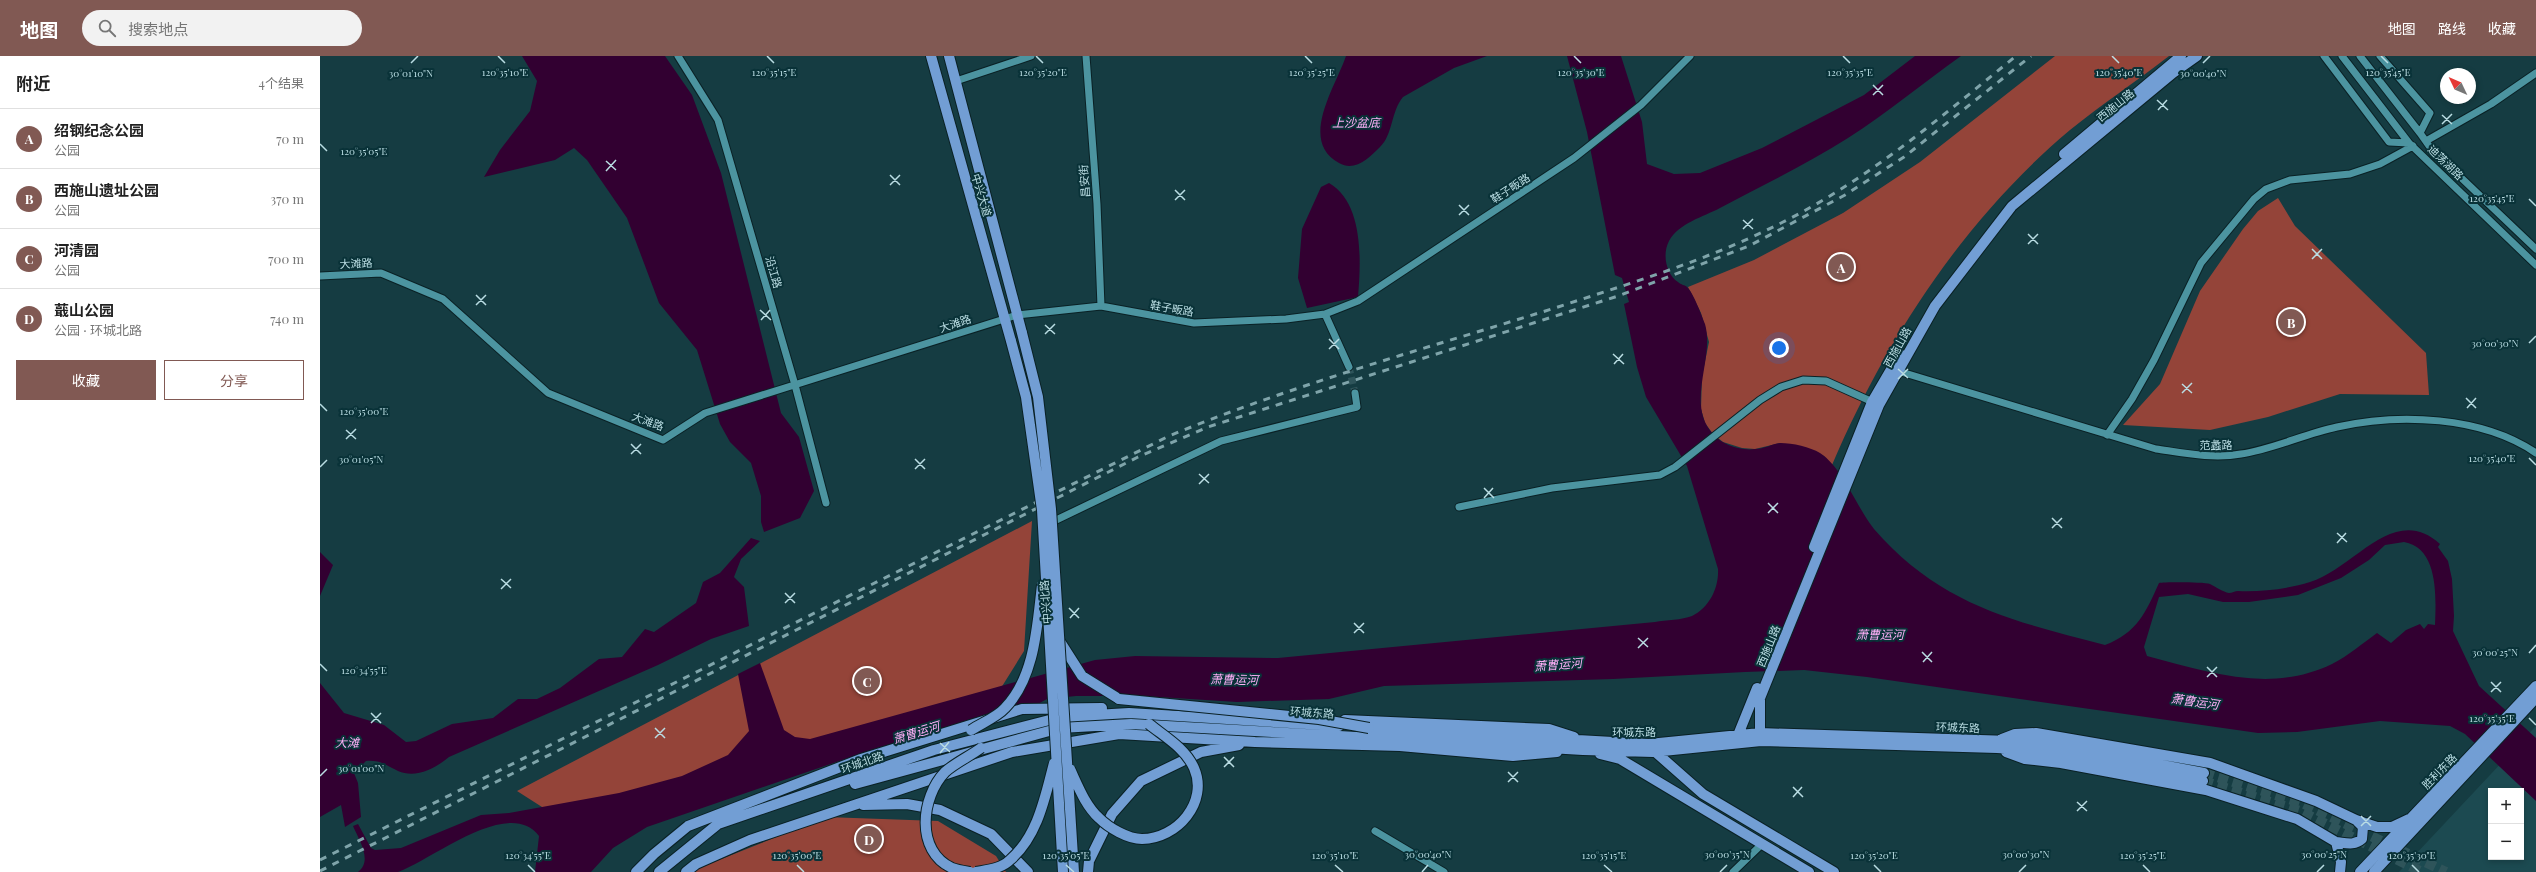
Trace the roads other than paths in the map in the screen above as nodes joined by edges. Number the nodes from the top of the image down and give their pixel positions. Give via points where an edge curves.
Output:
1 (678, 56) edge
2 (931, 56) edge
3 (950, 56) edge
4 (1031, 56) edge
5 (1086, 56) edge
6 (1690, 56) edge
7 (2181, 56) edge
8 (2197, 56) edge
9 (2324, 56) edge
10 (2342, 56) edge
11 (2360, 56) edge
12 (2380, 56) edge
13 (2536, 73) edge
14 (956, 81) junction
15 (2420, 133) junction
16 (2426, 141) junction
17 (2411, 145) junction
18 (2536, 249) edge
19 (2536, 265) edge
20 (320, 276) edge
21 (1101, 306) junction
22 (1325, 314) junction
23 (1017, 315) junction
24 (1004, 319) junction
25 (1022, 333) joint
26 (1011, 341) joint
27 (1349, 367) tunnel mouth
28 (1898, 371) junction
29 (795, 385) junction
30 (1355, 393) tunnel mouth
31 (1874, 407) junction
32 (2107, 435) junction
33 (2536, 443) edge
34 (2533, 451) edge
35 (826, 503) dead end
36 (1459, 507) dead end
37 (1052, 522) junction
38 (1045, 562) junction
39 (1060, 640) junction
40 (2536, 686) edge
41 (1757, 697) junction
42 (2536, 698) edge
43 (2522, 707) junction
44 (1062, 717) joint
45 (1149, 724) junction
46 (1060, 728) joint
47 (1369, 728) junction
48 (1760, 737) junction
49 (1736, 740) junction
50 (1254, 742) junction
51 (1524, 742) junction
52 (1997, 744) junction
53 (1586, 747) junction
54 (981, 748) junction
55 (1651, 748) junction
56 (1056, 754) junction
57 (935, 755) junction
58 (1067, 762) junction
59 (2462, 771) junction
60 (2204, 777) tunnel mouth
61 (852, 805) junction
62 (2356, 820) junction
63 (2409, 820) junction
64 (718, 824) junction
65 (1375, 831) dead end
66 (2336, 842) junction
67 (1762, 844) junction
68 (636, 872) edge
69 (659, 872) edge
70 (686, 872) edge
71 (970, 872) edge
72 (976, 872) edge
73 (1028, 872) edge
74 (1063, 872) edge
75 (1074, 872) edge
76 (1088, 872) edge
77 (1444, 872) edge
78 (1733, 872) edge
79 (1809, 872) edge
80 (1834, 872) edge
81 (2340, 872) edge
82 (2360, 872) edge
83 (2374, 872) edge

1 - 29 street, 沿江路 via 718,120
2 - 24 main road, 中兴大道
3 - 14 main road, 中兴大道
4 - 14 street
5 - 21 street, 昌安街 via 1097,204
6 - 22 street, 鞋子畈路 via 1641,105 1574,158 1358,301
7 - 31 main road, 西施山路 via 2008,202 1930,302
8 - 28 main road, 西施山路 via 2012,206 1934,306
9 - 17 street via 2390,142
10 - 17 street, 迪荡湖路
11 - 15 street, 迪荡湖路
12 - 15 street via 2430,113
13 - 16 street via 2491,104
14 - 23 main road, 中兴大道
15 - 16 street, 迪荡湖路
16 - 18 street, 迪荡湖路 via 2432,150
17 - 19 street, 迪荡湖路
17 - 32 street via 2380,164 2350,174 2290,180 2266,189 2254,200 2201,263 2154,360 2132,399
20 - 29 street, 大滩路 via 381,273 443,299 548,393 663,440 705,413
21 - 22 street, 鞋子畈路 via 1194,323 1286,319
21 - 23 street, 鞋子畈路
22 - 27 street
23 - 24 street, 大滩路
23 - 25 main road, 中兴大道
24 - 26 main road, 中兴大道
24 - 29 street, 大滩路
25 - 37 main road, 中兴北路, bridge via 1038,397
26 - 38 main road, 中兴北路, bridge via 1026,397 1042,510
28 - 31 main road, 西施山路
28 - 32 street, 范蠡路
29 - 35 street, 沿江路
30 - 37 street via 1357,407 1221,441
31 - 36 street via 1826,381 1803,380 1780,387 1760,400 1675,467 1660,474 1552,488
31 - 41 main road, 西施山路
32 - 34 street, 范蠡路 via 2156,449 2200,456 2239,455 2336,427 2380,419 2427,419 2518,440
33 - 34 street
37 - 39 main road, 中兴北路, bridge
38 - 56 main road, 中兴北路, bridge
38 - 64 main road, bridge via 1034,647 1019,689 1005,709 971,730 822,782
39 - 47 main road, bridge via 1082,676 1119,698 1319,719
39 - 58 main road, 中兴北路, bridge
40 - 43 main road, 胜利东路
41 - 48 main road, 西施山路
41 - 49 main road, 西施山路
42 - 43 main road, 胜利东路
43 - 59 main road, 胜利东路
44 - 47 main road, 环城东路, bridge via 1129,713
44 - 57 main road, 环城北路
45 - 46 main road, 环城东路
45 - 51 main road, 环城东路
45 - 58 main road, bridge via 1182,750 1194,769 1198,791 1188,817 1169,833 1142,839 1115,830 1098,818 1084,800
46 - 54 main road, 环城北路
47 - 51 main road, 环城东路
48 - 49 main road, 环城东路
48 - 52 main road, 环城东路
49 - 55 main road, 环城东路
50 - 53 main road via 1400,746 1513,756
50 - 61 main road via 1119,734 1012,752
50 - 76 main road via 1201,752 1140,782 1112,814 1089,861
51 - 53 main road, 环城东路
52 - 60 main road, 环城东路
52 - 62 main road via 2015,734 2036,733 2210,763 2316,801
52 - 66 main road via 2025,759 2061,763 2206,790 2297,819
53 - 55 main road, 环城东路
53 - 67 main road via 1620,759
53 - 68 main road via 1549,729 1352,721 1278,710 1022,709 861,759 688,826
54 - 57 main road, 环城北路
54 - 71 main road, bridge via 946,772 933,789 926,806 925,830 929,844 939,859 952,868
55 - 80 main road via 1703,794
56 - 72 main road, bridge via 1040,813 1028,838 1010,861 994,869
56 - 74 main road, 中兴北路, bridge
57 - 64 main road, 环城北路
58 - 75 main road, 中兴北路, bridge
59 - 63 main road, 胜利东路
59 - 83 main road, 胜利东路
61 - 70 main road via 750,840 696,864
61 - 73 main road via 907,804 940,810 990,834
62 - 63 main road via 2377,827 2392,827
62 - 66 main road via 2363,827 2362,839 2357,843
63 - 82 main road, 胜利东路
64 - 69 main road, 环城北路
65 - 77 street
66 - 81 main road via 2341,862
67 - 78 street
67 - 79 main road

